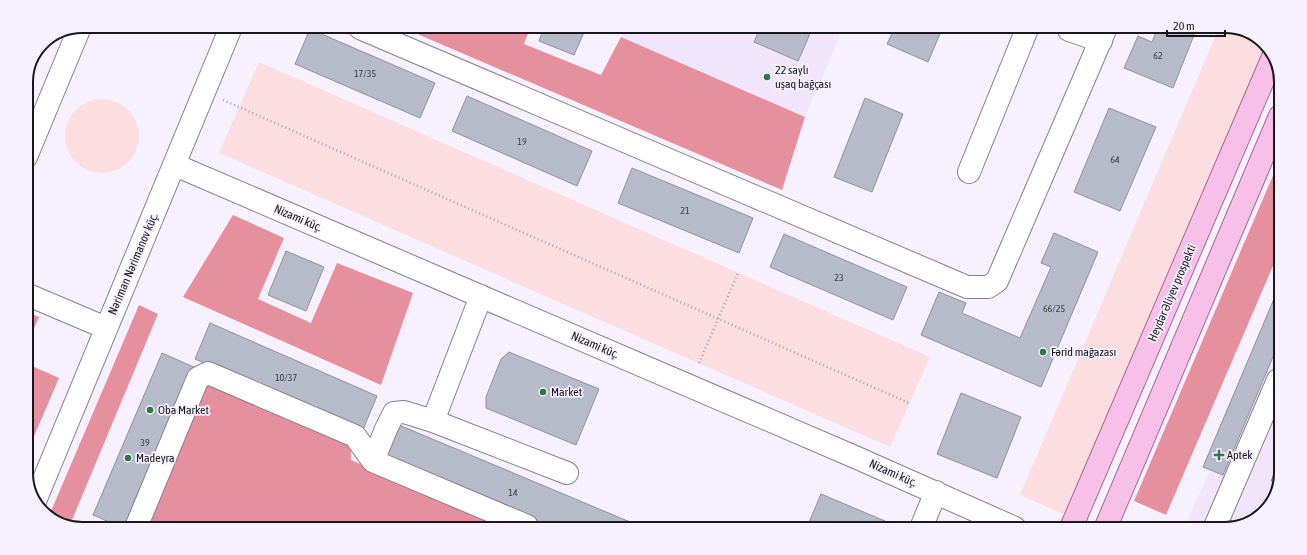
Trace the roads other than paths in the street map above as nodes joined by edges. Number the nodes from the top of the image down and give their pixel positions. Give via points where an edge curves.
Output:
1 (77, 33) edge
2 (228, 33) edge
3 (372, 33) edge
4 (1024, 33) edge
5 (1089, 33) edge
6 (1103, 35) edge
7 (1270, 64) edge
8 (1274, 130) edge
9 (33, 140) edge
10 (175, 165) junction
11 (969, 172) dead end
12 (481, 296) junction
13 (33, 297) edge
14 (106, 328) junction
15 (1274, 389) edge
16 (433, 421) junction
17 (373, 461) junction
18 (567, 473) dead end
19 (936, 492) junction
20 (38, 494) edge
21 (138, 522) edge
22 (518, 522) edge
23 (924, 522) edge
24 (1002, 522) edge
25 (1074, 522) edge
26 (1108, 522) edge
27 (1217, 522) edge

1 - 9 street
2 - 10 street, Nəriman Nərimanov küç.
3 - 6 street via 967,287 988,287 997,282
4 - 11 street
5 - 6 street
7 - 25 main road, Heydər Əliyev prospekti
8 - 26 main road
10 - 12 street, Nizami küç.
10 - 14 street, Nəriman Nərimanov küç.
12 - 16 street
12 - 19 street, Nizami küç.
13 - 14 street
14 - 20 street, Nəriman Nərimanov küç.
15 - 27 street
16 - 17 street via 404,412 394,413
16 - 18 street
17 - 21 street via 355,436 208,373 198,378
17 - 22 street
19 - 23 street
19 - 24 street, Nizami küç.

